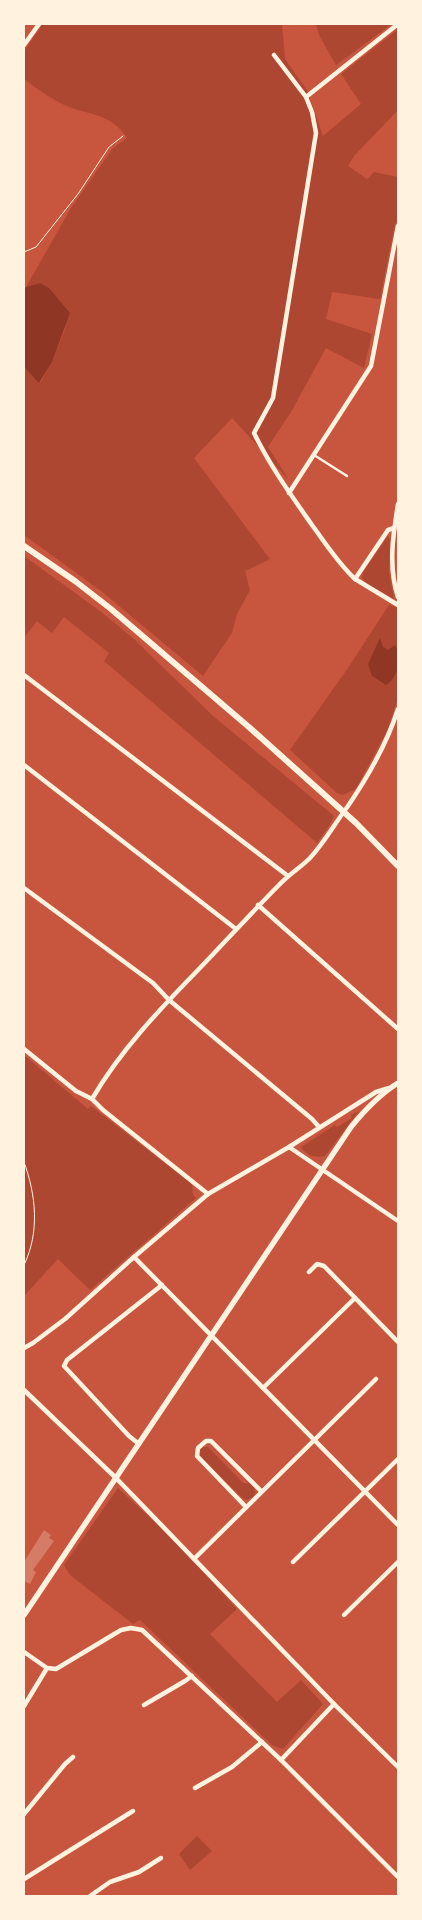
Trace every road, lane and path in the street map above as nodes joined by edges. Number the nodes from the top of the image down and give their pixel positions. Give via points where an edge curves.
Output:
1 (39, 24) edge
2 (398, 24) edge
3 (24, 45) edge
4 (274, 55) dead end
5 (306, 97) junction
6 (122, 136) dead end
7 (398, 226) edge
8 (24, 252) edge
9 (313, 454) junction
10 (347, 476) dead end
11 (289, 493) junction
12 (398, 504) edge
13 (394, 528) junction
14 (24, 546) edge
15 (355, 579) junction
16 (398, 597) edge
17 (398, 605) edge
18 (24, 675) edge
19 (398, 709) edge
20 (24, 765) edge
21 (344, 812) junction
22 (398, 866) edge
23 (288, 876) junction
24 (24, 888) edge
25 (258, 905) junction
26 (236, 929) junction
27 (169, 1000) junction
28 (398, 1030) edge
29 (24, 1049) edge
30 (398, 1083) edge
31 (390, 1088) junction
32 (92, 1099) junction
33 (364, 1099) junction
34 (363, 1113) junction
35 (319, 1127) junction
36 (289, 1147) junction
37 (24, 1162) edge
38 (323, 1169) junction
39 (208, 1194) junction
40 (398, 1221) edge
41 (134, 1257) junction
42 (24, 1265) edge
43 (308, 1272) dead end
44 (162, 1285) junction
45 (355, 1298) junction
46 (212, 1336) junction
47 (398, 1342) edge
48 (24, 1348) edge
49 (376, 1379) dead end
50 (263, 1388) junction
51 (24, 1390) edge
52 (314, 1440) junction
53 (139, 1444) junction
54 (398, 1459) edge
55 (116, 1478) junction
56 (262, 1492) junction
57 (365, 1492) junction
58 (246, 1507) junction
59 (398, 1525) edge
60 (194, 1559) junction
61 (293, 1562) dead end
62 (398, 1562) edge
63 (24, 1615) edge
64 (344, 1615) dead end
65 (24, 1652) edge
66 (46, 1668) junction
67 (192, 1676) junction
68 (334, 1704) junction
69 (144, 1705) dead end
70 (24, 1706) edge
71 (262, 1742) junction
72 (73, 1757) dead end
73 (280, 1760) junction
74 (398, 1767) edge
75 (195, 1788) dead end
76 (133, 1811) dead end
77 (24, 1814) edge
78 (162, 1858) dead end
79 (398, 1877) edge
80 (24, 1878) edge
81 (90, 1896) edge

1 - 3 street
2 - 5 street
4 - 5 street
5 - 11 street via 316,133 273,398 254,433 268,462
6 - 8 path via 109,147 36,248
7 - 9 street via 371,366
9 - 10 lane
9 - 11 street
11 - 15 street via 340,566
12 - 13 street
13 - 15 street via 388,530
13 - 16 street via 392,559
14 - 21 main road via 111,609
15 - 17 street
18 - 23 street
19 - 21 street via 383,747
20 - 26 street
21 - 22 main road
21 - 23 street via 310,858
23 - 25 street
24 - 27 street via 153,983
25 - 26 street
25 - 28 street
26 - 27 street
27 - 32 street via 126,1049
27 - 35 street
29 - 32 street via 76,1091
30 - 31 street
31 - 33 street
31 - 34 street
32 - 39 street
33 - 34 street
33 - 35 street
34 - 38 street
35 - 36 street
36 - 38 street
36 - 39 street
37 - 42 path via 34,1208 32,1236
38 - 40 street
38 - 46 street
39 - 41 street
41 - 44 street
41 - 48 street via 65,1319
43 - 45 street via 320,1264
44 - 46 street
44 - 53 street via 67,1360 64,1366
45 - 47 street
45 - 50 street
46 - 50 street
46 - 53 street
49 - 52 street
50 - 52 street
51 - 55 street
52 - 56 street
52 - 57 street
53 - 55 street
54 - 57 street
55 - 60 street
55 - 63 street
56 - 58 street
56 - 58 street via 211,1441 198,1448 197,1456
57 - 59 street
57 - 61 street
58 - 60 street
60 - 68 street
62 - 64 street
65 - 66 street
66 - 67 street via 56,1669 121,1630 131,1628 148,1634
66 - 70 street
67 - 69 street
67 - 71 street
68 - 73 street
68 - 74 street
71 - 73 street
71 - 75 street via 232,1766
72 - 77 street
73 - 79 street
76 - 80 street
78 - 81 street via 139,1872 110,1882

